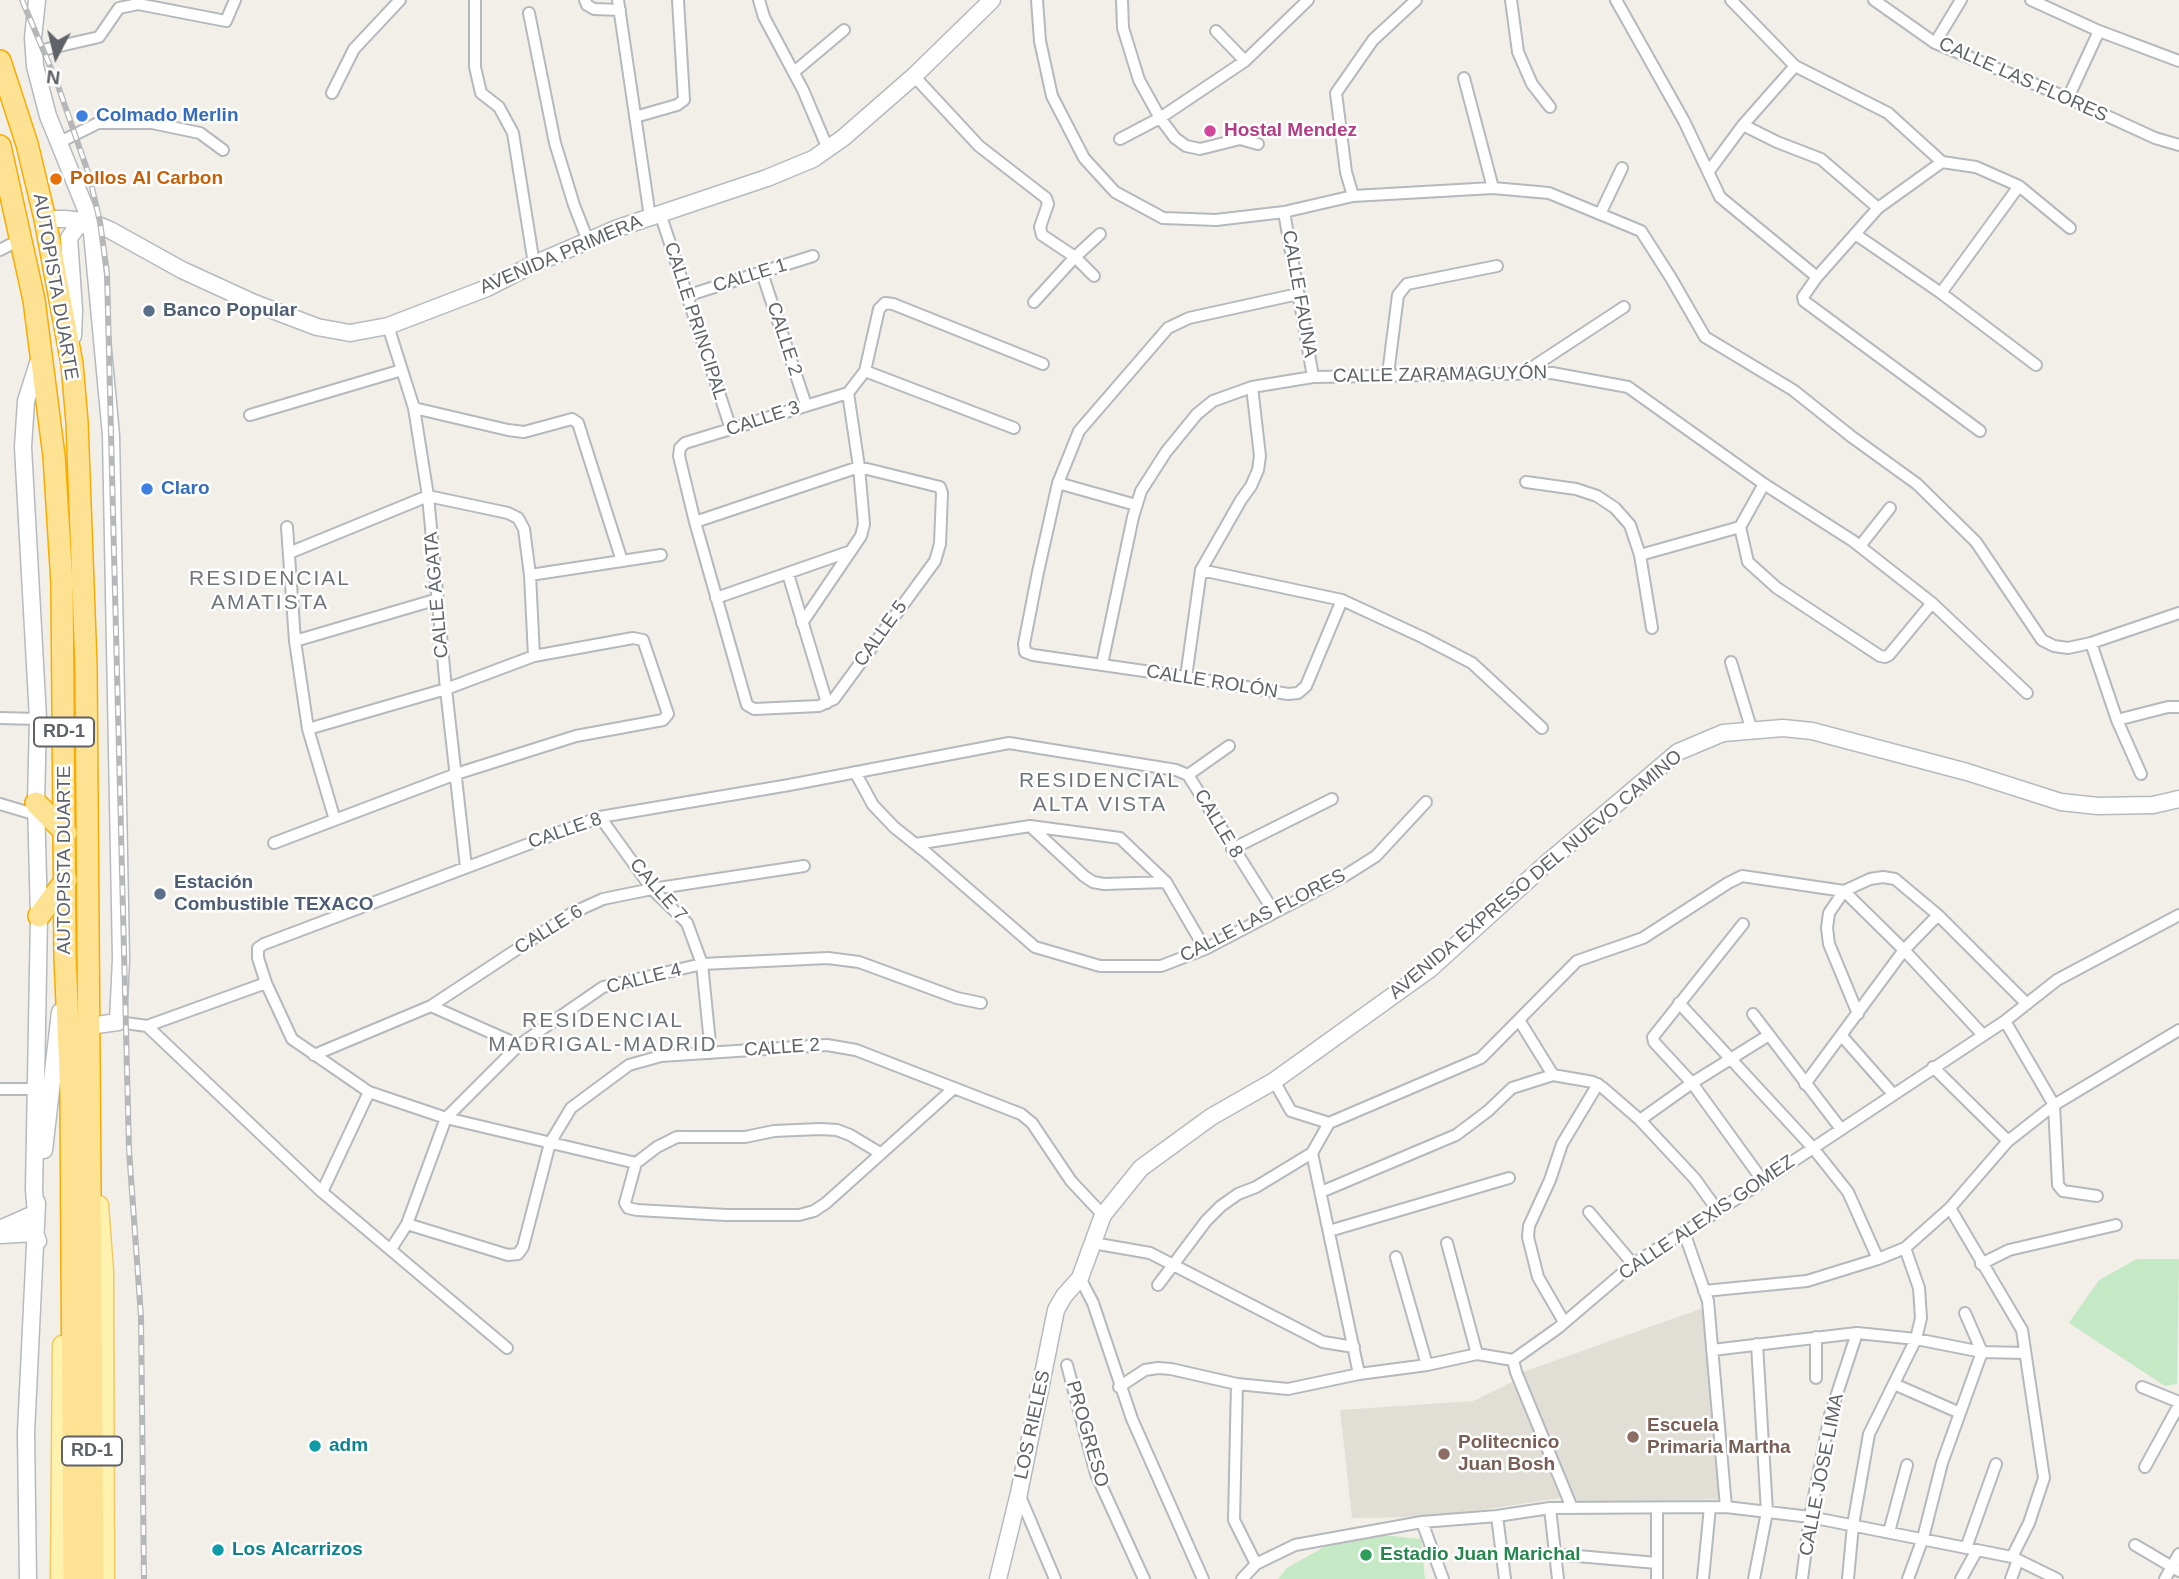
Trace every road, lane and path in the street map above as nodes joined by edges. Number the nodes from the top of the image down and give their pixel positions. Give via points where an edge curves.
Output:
1 (37, 0) edge
2 (235, 0) edge
3 (400, 0) edge
4 (475, 0) edge
5 (585, 0) edge
6 (678, 0) edge
7 (759, 0) edge
8 (1037, 0) edge
9 (1122, 0) edge
10 (1308, 0) edge
11 (1416, 0) edge
12 (1511, 0) edge
13 (1616, 0) edge
14 (1731, 0) edge
15 (1874, 0) edge
16 (1961, 0) edge
17 (2031, 0) edge
18 (986, 2) edge
19 (619, 5) edge
20 (529, 13) dead end
21 (844, 30) dead end
22 (1216, 31) dead end
23 (2099, 31) junction
24 (1935, 43) junction
25 (34, 52) junction
26 (0, 61) edge
27 (1245, 61) junction
28 (2179, 61) edge
29 (1795, 66) junction
30 (793, 72) junction
31 (914, 76) junction
32 (1464, 79) dead end
33 (332, 93) dead end
34 (2068, 98) junction
35 (1550, 107) dead end
36 (635, 117) junction
37 (1160, 118) junction
38 (1743, 125) junction
39 (1120, 139) dead end
40 (60, 142) junction
41 (1258, 144) dead end
42 (2179, 145) edge
43 (0, 146) edge
44 (828, 149) junction
45 (223, 150) dead end
46 (1942, 162) junction
47 (1622, 168) dead end
48 (1709, 171) junction
49 (2019, 186) junction
50 (1493, 188) junction
51 (1353, 196) junction
52 (1878, 208) junction
53 (1284, 212) junction
54 (1601, 214) junction
55 (655, 215) junction
56 (45, 219) junction
57 (91, 222) junction
58 (2070, 228) dead end
59 (1100, 234) dead end
60 (1855, 234) junction
61 (21, 239) junction
62 (588, 240) junction
63 (0, 250) edge
64 (813, 256) dead end
65 (1074, 257) junction
66 (534, 264) junction
67 (1497, 266) dead end
68 (762, 273) junction
69 (1094, 276) dead end
70 (1817, 277) junction
71 (1941, 293) junction
72 (1298, 294) junction
73 (686, 296) junction
74 (1034, 302) dead end
75 (1624, 307) dead end
76 (388, 326) junction
77 (40, 356) junction
78 (1042, 364) dead end
79 (72, 365) junction
80 (2036, 365) dead end
81 (402, 370) junction
82 (865, 371) junction
83 (1388, 374) junction
84 (1522, 374) junction
85 (1313, 377) junction
86 (1252, 387) junction
87 (848, 393) junction
88 (806, 405) junction
89 (414, 408) junction
90 (250, 415) dead end
91 (1014, 428) dead end
92 (731, 429) junction
93 (1980, 431) dead end
94 (859, 467) junction
95 (1526, 482) dead end
96 (1058, 483) junction
97 (1764, 484) junction
98 (428, 496) junction
99 (1136, 505) junction
100 (1890, 509) dead end
101 (695, 522) junction
102 (287, 527) dead end
103 (1740, 527) junction
104 (1860, 546) junction
105 (848, 552) junction
106 (289, 553) junction
107 (661, 555) dead end
108 (1640, 555) junction
109 (622, 561) junction
110 (1201, 570) junction
111 (788, 574) junction
112 (530, 575) junction
113 (716, 598) junction
114 (438, 599) junction
115 (1342, 600) junction
116 (1932, 603) junction
117 (2179, 612) edge
118 (802, 624) junction
119 (1653, 628) dead end
120 (295, 641) junction
121 (2091, 643) junction
122 (534, 656) junction
123 (1731, 662) dead end
124 (1102, 664) junction
125 (1186, 677) junction
126 (446, 690) junction
127 (2027, 693) dead end
128 (827, 703) junction
129 (2179, 707) edge
130 (0, 718) edge
131 (38, 719) junction
132 (2117, 720) junction
133 (1542, 728) dead end
134 (308, 729) junction
135 (1752, 731) junction
136 (1229, 746) dead end
137 (855, 772) junction
138 (456, 774) junction
139 (2140, 774) dead end
140 (1188, 775) junction
141 (1332, 799) dead end
142 (2179, 799) edge
143 (1426, 802) dead end
144 (0, 804) edge
145 (36, 809) junction
146 (600, 817) junction
147 (335, 820) junction
148 (1030, 826) junction
149 (66, 833) junction
150 (274, 843) dead end
151 (916, 844) junction
152 (1232, 849) junction
153 (804, 866) dead end
154 (466, 867) junction
155 (65, 880) junction
156 (1166, 882) junction
157 (652, 889) junction
158 (1844, 891) junction
159 (1274, 912) junction
160 (1938, 915) junction
161 (2179, 915) edge
162 (39, 916) junction
163 (1743, 924) dead end
164 (1205, 949) junction
165 (1904, 950) junction
166 (65, 957) junction
167 (702, 964) junction
168 (266, 983) junction
169 (981, 1003) dead end
170 (1679, 1003) junction
171 (2026, 1004) junction
172 (431, 1006) junction
173 (1753, 1014) dead end
174 (1858, 1014) junction
175 (1519, 1020) junction
176 (2004, 1021) junction
177 (118, 1022) junction
178 (89, 1026) junction
179 (146, 1026) junction
180 (2179, 1030) edge
181 (1769, 1035) junction
182 (1841, 1035) junction
183 (1983, 1035) junction
184 (519, 1045) junction
185 (711, 1053) junction
186 (314, 1055) junction
187 (1731, 1058) junction
188 (88, 1063) junction
189 (1933, 1067) junction
190 (1553, 1075) junction
191 (1274, 1081) junction
192 (1692, 1083) junction
193 (1805, 1083) junction
194 (1598, 1084) junction
195 (0, 1089) edge
196 (37, 1089) junction
197 (953, 1089) junction
198 (369, 1092) junction
199 (1893, 1094) junction
200 (71, 1097) junction
201 (2053, 1105) junction
202 (446, 1118) junction
203 (1640, 1120) junction
204 (1329, 1123) junction
205 (1841, 1129) junction
206 (2008, 1141) junction
207 (550, 1143) junction
208 (1813, 1148) junction
209 (880, 1153) junction
210 (1312, 1153) junction
211 (636, 1163) junction
212 (1509, 1178) dead end
213 (1763, 1181) junction
214 (322, 1192) junction
215 (1321, 1192) junction
216 (2096, 1196) dead end
217 (1950, 1208) junction
218 (1718, 1211) junction
219 (1589, 1212) dead end
220 (36, 1213) junction
221 (1103, 1215) junction
222 (407, 1224) junction
223 (2116, 1225) dead end
224 (0, 1229) edge
225 (1329, 1231) junction
226 (1684, 1232) junction
227 (35, 1233) junction
228 (0, 1237) edge
229 (1447, 1242) dead end
230 (1093, 1243) junction
231 (1905, 1248) junction
232 (391, 1249) junction
233 (1396, 1257) dead end
234 (34, 1259) junction
235 (1878, 1259) junction
236 (1633, 1264) junction
237 (1981, 1264) junction
238 (1173, 1266) junction
239 (1080, 1278) junction
240 (1158, 1285) dead end
241 (1704, 1291) junction
242 (1965, 1313) dead end
243 (1564, 1322) junction
244 (82, 1323) junction
245 (1857, 1333) junction
246 (1816, 1337) junction
247 (1916, 1339) junction
248 (1757, 1344) junction
249 (1354, 1347) junction
250 (507, 1348) dead end
251 (1712, 1350) junction
252 (1982, 1352) junction
253 (2025, 1353) junction
254 (1477, 1354) junction
255 (1513, 1360) junction
256 (1067, 1365) dead end
257 (1427, 1365) junction
258 (1359, 1374) junction
259 (1816, 1378) dead end
260 (1237, 1384) junction
261 (1894, 1384) junction
262 (1119, 1387) junction
263 (2142, 1387) dead end
264 (2179, 1403) edge
265 (1960, 1413) junction
266 (1996, 1464) dead end
267 (1907, 1465) dead end
268 (2145, 1467) dead end
269 (1019, 1493) junction
270 (1710, 1507) junction
271 (1726, 1507) junction
272 (1550, 1508) junction
273 (1572, 1508) junction
274 (1657, 1508) junction
275 (1767, 1512) junction
276 (1497, 1516) junction
277 (1810, 1517) junction
278 (1422, 1522) junction
279 (1853, 1525) junction
280 (1889, 1532) junction
281 (1923, 1538) junction
282 (2135, 1545) dead end
283 (1971, 1549) junction
284 (1555, 1554) junction
285 (2179, 1554) edge
286 (2015, 1559) junction
287 (1657, 1563) junction
288 (1256, 1564) junction
289 (2175, 1569) edge
290 (28, 1579) edge
291 (36, 1579) edge
292 (60, 1579) edge
293 (74, 1579) edge
294 (93, 1579) edge
295 (105, 1579) edge
296 (998, 1579) edge
297 (1055, 1579) edge
298 (1144, 1579) edge
299 (1203, 1579) edge
300 (1242, 1579) edge
301 (1443, 1579) edge
302 (1505, 1579) edge
303 (1558, 1579) edge
304 (1657, 1579) edge
305 (1703, 1579) edge
306 (1754, 1579) edge
307 (1802, 1579) edge
308 (1848, 1579) edge
309 (1908, 1579) edge
310 (1962, 1579) edge
311 (2011, 1579) edge
312 (2057, 1579) edge
313 (2165, 1579) edge

1 - 25 street
2 - 25 street via 226,21 138,4 119,8 99,37
3 - 33 street via 354,49
4 - 66 street via 475,67 481,93 499,107 513,133
5 - 19 street via 594,9
6 - 36 street via 684,100
7 - 30 street
8 - 53 street via 1052,96 1084,158 1115,192 1163,218 1216,220
9 - 37 street via 1123,28 1139,80
10 - 27 street
11 - 51 street via 1373,40 1336,93
12 - 35 street via 1518,52 1532,85
13 - 48 street
14 - 29 street
15 - 24 street, CALLE LAS FLORES
16 - 24 street
17 - 23 street
18 - 31 street, AVENIDA PRIMERA
19 - 36 street, CALLE PRINCIPAL
20 - 62 street via 555,143
21 - 30 street
22 - 27 street
23 - 28 street
23 - 34 street
24 - 34 street, CALLE LAS FLORES
25 - 40 street via 48,116
26 - 56 highway, AUTOPISTA DUARTE / RD-1
27 - 37 street
29 - 38 street
29 - 46 street via 1888,113
30 - 44 street
31 - 44 street, AVENIDA PRIMERA
31 - 65 street via 979,146 1046,198 1042,235
32 - 50 street
34 - 42 street, CALLE LAS FLORES
36 - 55 street, CALLE PRINCIPAL
37 - 39 street
37 - 41 street via 1175,138 1193,149 1240,139
38 - 48 street
38 - 52 street via 1821,159
40 - 45 street via 98,123 152,123 200,133
40 - 57 street
43 - 61 highway, AUTOPISTA DUARTE / RD-1
44 - 55 street, AVENIDA PRIMERA via 799,166
46 - 49 street via 1976,167
46 - 52 street
47 - 54 street
48 - 70 street via 1720,197
49 - 58 street
49 - 71 street
50 - 51 street
50 - 54 street via 1549,192
51 - 53 street
52 - 60 street
53 - 72 street, CALLE FAUNA
54 - 121 street via 1641,231 1705,337 1793,390 1917,484 1976,542 2042,640 2068,648
55 - 62 street, AVENIDA PRIMERA
55 - 73 street, CALLE PRINCIPAL
56 - 57 street, AVENIDA PRIMERA
56 - 79 highway, AUTOPISTA DUARTE / RD-1
57 - 76 street, AVENIDA PRIMERA via 182,270 297,320 338,332
57 - 79 street via 77,227 69,238
57 - 177 street via 111,435 121,863
59 - 65 street
60 - 70 street
60 - 71 street
61 - 63 street
61 - 77 highway, AUTOPISTA DUARTE / RD-1
62 - 66 street, AVENIDA PRIMERA
64 - 68 street, CALLE 1
65 - 69 street
65 - 74 street
66 - 76 street, AVENIDA PRIMERA via 487,288
67 - 83 street via 1406,284 1398,295
68 - 73 street, CALLE 1
68 - 88 street, CALLE 2
70 - 93 street via 1804,301
71 - 80 street
72 - 85 street, CALLE FAUNA
72 - 96 street via 1189,318 1168,328 1079,431
73 - 92 street, CALLE PRINCIPAL
75 - 84 street
76 - 81 street, CALLE ÁGATA
77 - 131 street via 26,401 23,447
77 - 149 highway, AUTOPISTA DUARTE / RD-1 via 54,456 62,584
78 - 82 street via 885,303 879,309
79 - 178 highway, AUTOPISTA DUARTE / RD-1 via 86,666
81 - 89 street, CALLE ÁGATA
81 - 90 street
82 - 87 street
82 - 91 street
83 - 84 street, CALLE ZARAMAGUYÓN
83 - 85 street, CALLE ZARAMAGUYÓN
84 - 97 street, CALLE ZARAMAGUYÓN via 1552,373 1628,387
85 - 86 street, CALLE ZARAMAGUYÓN
86 - 99 street, CALLE ZARAMAGUYÓN via 1213,401 1197,414 1166,452
86 - 110 street via 1258,470
87 - 88 street, CALLE 3
87 - 94 street
88 - 92 street, CALLE 3
89 - 98 street, CALLE ÁGATA
89 - 109 street via 524,432 572,419 578,423
92 - 101 street, CALLE 3 via 680,448
94 - 101 street
94 - 105 street via 864,524
94 - 128 street, CALLE 5 via 940,487 940,544 934,561
95 - 108 street via 1597,496 1630,525
96 - 99 street
96 - 124 street, CALLE ROLÓN via 1025,652
97 - 103 street
97 - 104 street, CALLE ZARAMAGUYÓN
98 - 106 street
98 - 112 street via 519,518
98 - 114 street, CALLE ÁGATA
99 - 124 street, CALLE ZARAMAGUYÓN
100 - 104 street
101 - 113 street
102 - 106 street
103 - 108 street
103 - 116 street via 1748,562 1777,588 1880,656 1889,654
104 - 116 street, CALLE ZARAMAGUYÓN
105 - 111 street
105 - 118 street
106 - 120 street
107 - 109 street
108 - 119 street
109 - 112 street
110 - 115 street
110 - 125 street
111 - 113 street
111 - 118 street
112 - 122 street
113 - 128 street via 750,708
114 - 120 street
114 - 126 street, CALLE ÁGATA
115 - 125 street, CALLE ROLÓN via 1306,687 1298,693
115 - 133 street via 1472,663
116 - 127 street, CALLE ZARAMAGUYÓN
117 - 121 street
118 - 128 street
120 - 134 street
121 - 132 street
122 - 126 street
122 - 138 street via 639,638 668,714 663,720 576,736
123 - 135 street
124 - 125 street, CALLE ROLÓN
126 - 134 street
126 - 138 street, CALLE ÁGATA
129 - 132 street
130 - 131 street
131 - 145 street
132 - 139 street
134 - 147 street
135 - 142 street, AVENIDA EXPRESO DEL NUEVO CAMINO via 1812,731 2061,802 2152,805
135 - 191 street, AVENIDA EXPRESO DEL NUEVO CAMINO via 1724,733 1678,752 1430,969
136 - 140 street
137 - 140 street, CALLE 8 via 1009,743
137 - 146 street, CALLE 8
137 - 151 street, CALLE LAS FLORES via 873,805
138 - 147 street
138 - 154 street, CALLE ÁGATA
140 - 152 street, CALLE 8
141 - 152 street
143 - 159 street, CALLE LAS FLORES via 1376,856
144 - 145 street
145 - 149 highway
145 - 162 street
146 - 154 street, CALLE 8
146 - 157 street, CALLE 7
147 - 150 street
148 - 151 street
148 - 156 street via 1120,838
148 - 156 street via 1093,882
149 - 155 highway, AUTOPISTA DUARTE / RD-1
151 - 164 street, CALLE LAS FLORES via 1035,947 1100,966 1161,966
152 - 159 street, CALLE 8
153 - 157 street, CALLE 6
154 - 168 street, CALLE 8 via 264,944 258,948 258,958
155 - 162 highway
155 - 166 highway, AUTOPISTA DUARTE / RD-1
156 - 164 street
157 - 167 street, CALLE 7 via 688,923
157 - 172 street, CALLE 6 via 603,899 572,913
158 - 160 street via 1870,878 1895,878
158 - 165 street
158 - 174 street via 1829,913 1827,928 1829,944
158 - 175 street via 1742,876 1643,938 1577,961
159 - 164 street, CALLE LAS FLORES
160 - 165 street
160 - 171 street
161 - 171 street, CALLE ALEXIS GOMEZ via 2057,980
162 - 196 street
163 - 170 street
165 - 174 street
165 - 183 street
166 - 200 highway, AUTOPISTA DUARTE / RD-1
166 - 220 street
167 - 169 street, CALLE 4 via 828,958 859,962
167 - 184 street, CALLE 4 via 603,987
167 - 185 street, CALLE 7
168 - 179 street
168 - 186 street, CALLE 8 via 292,1039
170 - 187 street
170 - 192 street via 1653,1037
171 - 176 street, CALLE ALEXIS GOMEZ
172 - 184 street
172 - 186 street, CALLE 6
173 - 181 street
174 - 182 street
175 - 190 street
175 - 204 street via 1475,1061
176 - 183 street, CALLE ALEXIS GOMEZ
176 - 201 street
177 - 178 street
177 - 179 street
178 - 188 highway, AUTOPISTA DUARTE / RD-1
179 - 214 street
180 - 201 street
181 - 187 street
181 - 193 street
182 - 193 street
182 - 199 street
183 - 189 street, CALLE ALEXIS GOMEZ
184 - 202 street, CALLE 4
185 - 197 street, CALLE 2 via 841,1046
185 - 207 street, CALLE 2 via 661,1056 629,1065 571,1108
186 - 198 street, CALLE 8
187 - 192 street
187 - 208 street
188 - 244 highway, RD-1
188 - 295 main road via 104,1272
189 - 199 street, CALLE ALEXIS GOMEZ
189 - 206 street
190 - 194 street
190 - 215 street via 1512,1088 1456,1135
191 - 204 street via 1292,1111
191 - 221 street, AVENIDA EXPRESO DEL NUEVO CAMINO via 1153,1158
192 - 203 street
192 - 213 street
193 - 205 street
194 - 203 street
194 - 243 street via 1562,1144 1528,1237 1538,1277
195 - 196 street
196 - 220 street
197 - 209 street
197 - 221 street, CALLE 2 via 1021,1114 1032,1123 1071,1181
198 - 202 street, CALLE 8
198 - 214 street
199 - 205 street, CALLE ALEXIS GOMEZ
200 - 244 highway, AUTOPISTA DUARTE / RD-1
200 - 292 main road via 63,1269
201 - 206 street
201 - 216 street via 2058,1185 2063,1191
202 - 207 street, CALLE 8
202 - 222 street, CALLE 4
203 - 218 street
204 - 210 street
205 - 208 street, CALLE ALEXIS GOMEZ
206 - 217 street
207 - 211 street, CALLE 8
207 - 222 street, CALLE 2 via 518,1254 508,1255
208 - 213 street, CALLE ALEXIS GOMEZ
208 - 235 street via 1849,1192
209 - 211 street via 850,1135 820,1129 745,1137 677,1137
209 - 211 street via 827,1203 799,1214 726,1215 628,1208 625,1203
210 - 215 street
210 - 238 street via 1221,1206
212 - 225 street
213 - 218 street, CALLE ALEXIS GOMEZ
214 - 232 street
215 - 225 street
217 - 231 street
217 - 237 street
218 - 226 street, CALLE ALEXIS GOMEZ
219 - 236 street
220 - 224 street
220 - 227 street
221 - 230 street, AVENIDA EXPRESO DEL NUEVO CAMINO
222 - 232 street, CALLE 4
223 - 237 street via 2009,1250
225 - 249 street
226 - 236 street, CALLE ALEXIS GOMEZ
226 - 241 street
227 - 228 street
227 - 234 street
227 - 291 street
228 - 234 street via 25,1247
229 - 254 street
230 - 238 street via 1150,1253
230 - 239 street, AVENIDA EXPRESO DEL NUEVO CAMINO
231 - 235 street
231 - 247 street via 1919,1287 1922,1318
232 - 250 street
233 - 257 street
234 - 290 street via 26,1433
235 - 241 street via 1807,1281
236 - 243 street, CALLE ALEXIS GOMEZ
237 - 253 street via 2022,1330
238 - 240 street
238 - 249 street via 1323,1342
239 - 262 street via 1093,1303
239 - 269 street, LOS RIELES via 1056,1310
241 - 251 street
242 - 252 street
243 - 255 street, CALLE ALEXIS GOMEZ
244 - 293 highway, AUTOPISTA DUARTE / RD-1
244 - 294 highway, AUTOPISTA DUARTE / RD-1
245 - 246 street
245 - 247 street
245 - 277 street, CALLE JOSE LIMA via 1830,1415
246 - 248 street
246 - 259 street
247 - 252 street
247 - 261 street
248 - 251 street
248 - 275 street
249 - 258 street
251 - 271 street
252 - 253 street
252 - 265 street
253 - 286 street via 2044,1478
254 - 255 street
254 - 257 street
255 - 273 street
256 - 298 street, PROGRESO via 1096,1474
257 - 258 street
258 - 260 street via 1288,1389
260 - 262 street via 1157,1368 1145,1370
260 - 288 street via 1234,1520
261 - 265 street
261 - 279 street via 1869,1434
262 - 299 street
263 - 264 street
264 - 268 street
265 - 281 street
266 - 283 street
267 - 280 street
269 - 296 street, LOS RIELES
269 - 297 street
270 - 271 street
270 - 274 street
270 - 305 street
271 - 275 street
272 - 273 street
272 - 276 street
272 - 284 street
273 - 274 street
274 - 287 street
275 - 277 street
275 - 306 street
276 - 278 street
276 - 302 street
277 - 279 street
277 - 307 street, CALLE JOSE LIMA
278 - 288 street via 1295,1545
278 - 301 street
279 - 280 street
279 - 308 street
280 - 281 street
281 - 283 street
281 - 309 street
282 - 289 street
283 - 286 street
283 - 310 street
284 - 287 street
284 - 303 street
285 - 289 street
286 - 311 street
286 - 312 street
287 - 304 street
288 - 300 street
289 - 313 street

